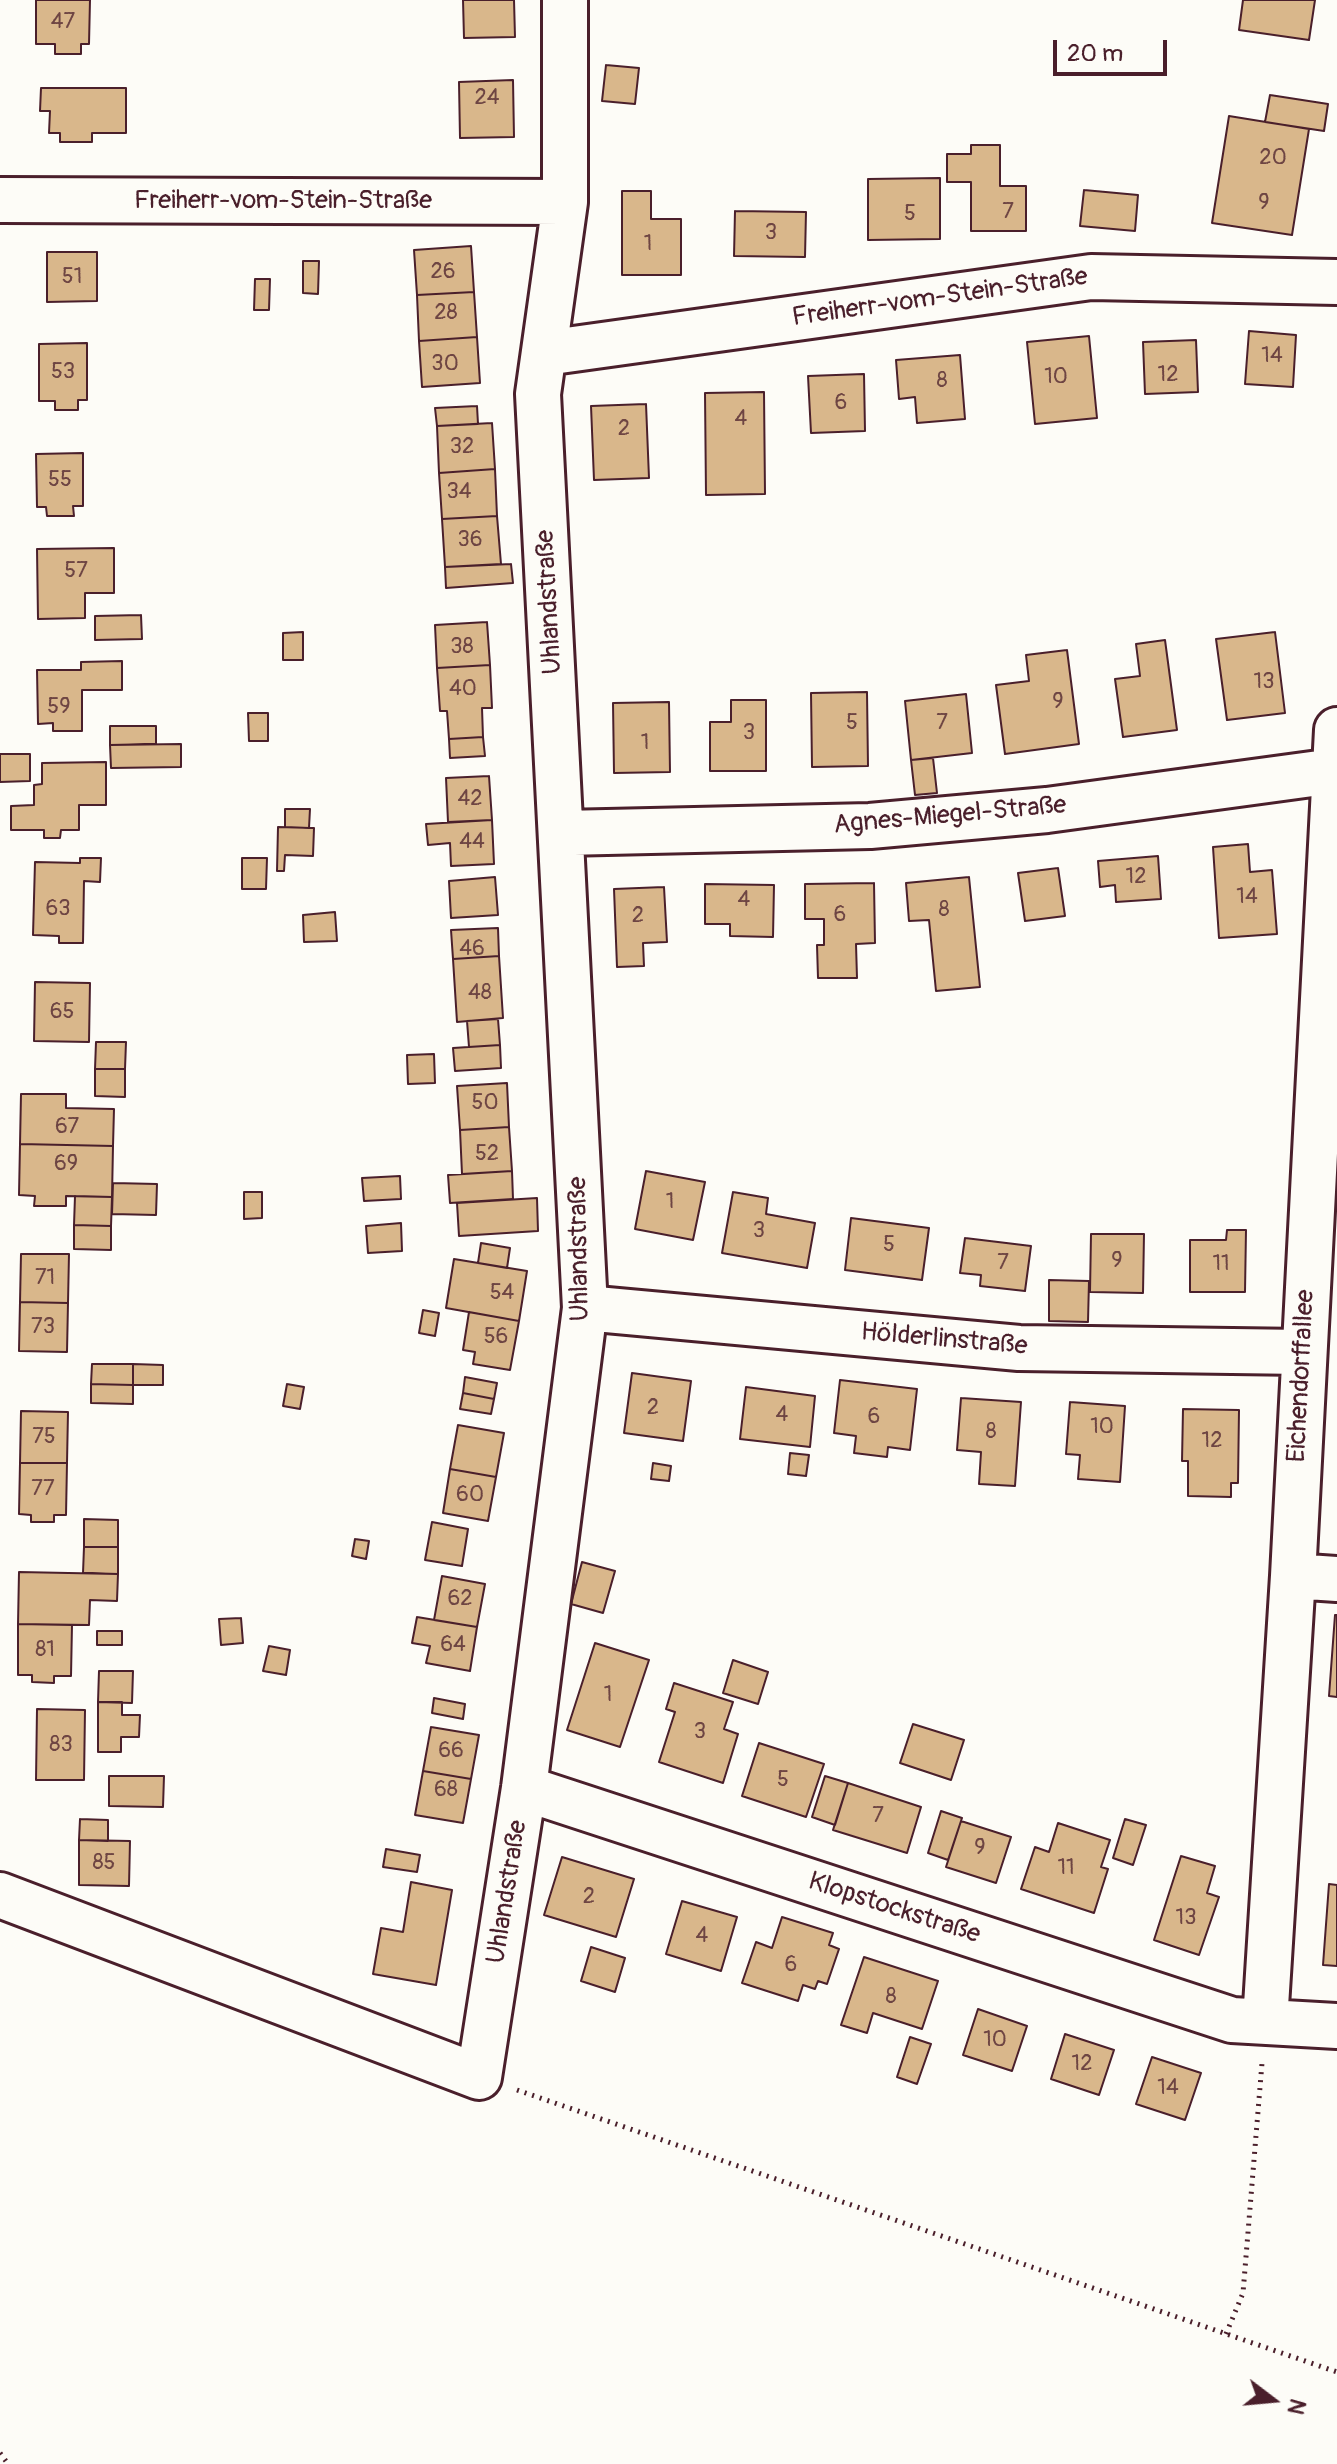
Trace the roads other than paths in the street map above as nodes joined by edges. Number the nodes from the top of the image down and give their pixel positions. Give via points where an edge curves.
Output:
1 (565, 0) edge
2 (0, 200) edge
3 (565, 202) junction
4 (1337, 282) edge
5 (545, 353) junction
6 (1335, 751) edge
7 (563, 833) junction
8 (1326, 1128) edge
9 (585, 1308) junction
10 (1303, 1352) junction
11 (1293, 1576) junction
12 (1337, 1579) edge
13 (524, 1788) junction
14 (0, 1895) edge
15 (1265, 2022) junction
16 (1337, 2026) edge

1 - 3 street, Uhlandstraße
2 - 3 street, Freiherr-vom-Stein-Straße
3 - 5 street, Uhlandstraße
4 - 5 street, Freiherr-vom-Stein-Straße via 1091,277
5 - 7 street, Uhlandstraße via 538,394
6 - 7 street, Agnes-Miegel-Straße via 1047,810 870,826
6 - 8 street, Eichendorffallee
7 - 9 street, Uhlandstraße
8 - 10 street, Eichendorffallee
9 - 10 street, Hölderlinstraße via 1019,1348
9 - 13 street, Uhlandstraße
10 - 11 street, Eichendorffallee
11 - 12 street
11 - 15 street, Eichendorffallee
13 - 14 street, Uhlandstraße via 479,2077
13 - 15 street, Klopstockstraße via 1232,2020
15 - 16 street, Klopstockstraße

